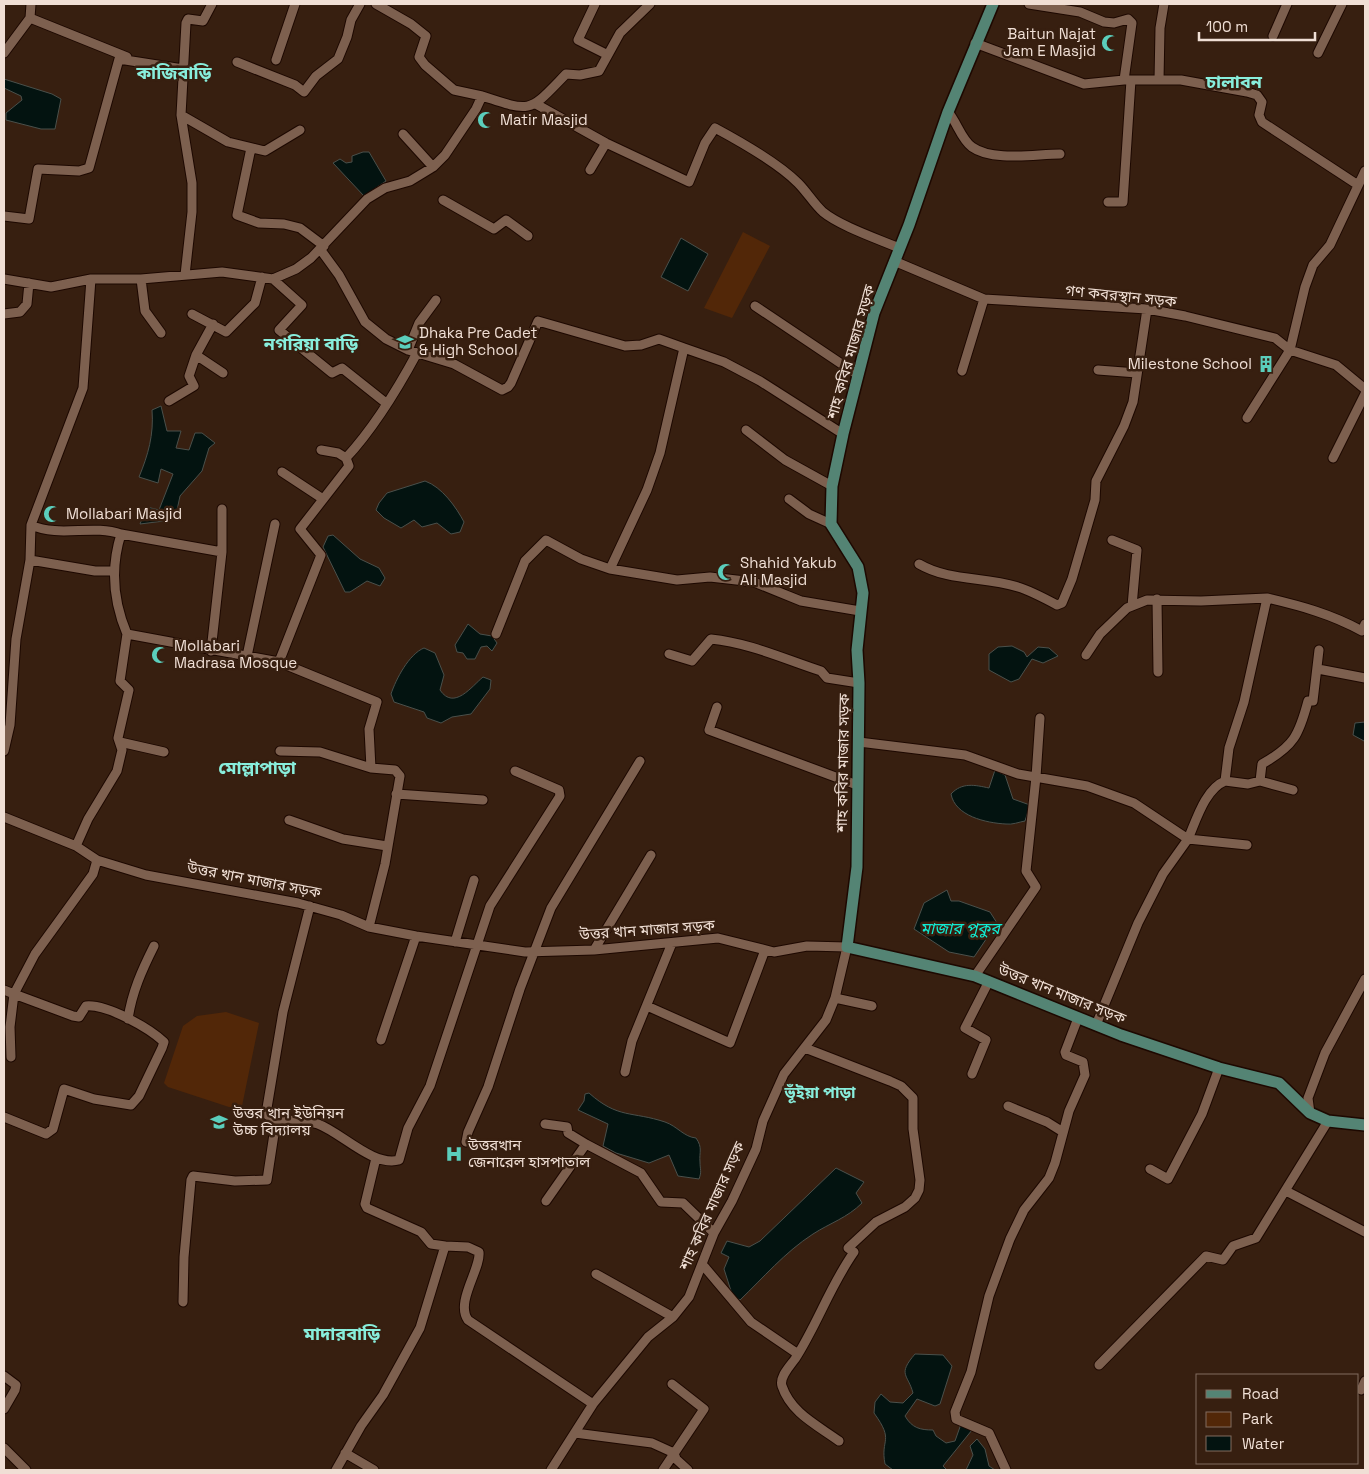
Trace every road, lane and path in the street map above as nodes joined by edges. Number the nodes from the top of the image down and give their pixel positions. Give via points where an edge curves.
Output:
1 (30, 4) edge
2 (212, 4) edge
3 (295, 4) edge
4 (360, 4) edge
5 (376, 4) edge
6 (595, 4) edge
7 (650, 4) edge
8 (993, 4) edge
9 (1029, 4) edge
10 (1164, 4) edge
11 (1287, 4) edge
12 (1342, 4) edge
13 (30, 18) junction
14 (1273, 36) dead end
15 (975, 43) junction
16 (4, 53) edge
17 (1318, 54) dead end
18 (608, 55) junction
19 (134, 60) junction
20 (276, 60) dead end
21 (238, 62) dead end
22 (183, 69) junction
23 (1128, 80) junction
24 (1159, 80) junction
25 (482, 96) junction
26 (536, 104) junction
27 (948, 112) junction
28 (181, 115) junction
29 (300, 130) dead end
30 (403, 134) dead end
31 (606, 143) junction
32 (251, 148) junction
33 (1060, 154) dead end
34 (432, 167) junction
35 (590, 170) dead end
36 (1365, 171) edge
37 (1358, 185) junction
38 (443, 200) dead end
39 (1108, 202) dead end
40 (4, 216) edge
41 (528, 236) dead end
42 (322, 247) junction
43 (899, 248) junction
44 (894, 262) junction
45 (185, 275) junction
46 (262, 277) junction
47 (4, 278) edge
48 (91, 279) junction
49 (141, 279) junction
50 (273, 279) junction
51 (29, 283) junction
52 (984, 299) junction
53 (436, 300) dead end
54 (755, 306) dead end
55 (1147, 309) junction
56 (4, 314) edge
57 (192, 314) dead end
58 (213, 324) junction
59 (161, 333) dead end
60 (684, 348) junction
61 (1290, 350) junction
62 (412, 351) junction
63 (196, 355) junction
64 (1098, 370) dead end
65 (962, 371) dead end
66 (223, 373) dead end
67 (1137, 373) junction
68 (858, 375) junction
69 (1365, 388) edge
70 (1365, 394) edge
71 (169, 401) dead end
72 (386, 402) junction
73 (1247, 418) dead end
74 (746, 430) dead end
75 (843, 434) junction
76 (321, 450) dead end
77 (346, 458) junction
78 (1333, 458) dead end
79 (282, 472) dead end
80 (832, 486) junction
81 (323, 499) junction
82 (789, 499) dead end
83 (222, 508) dead end
84 (276, 524) dead end
85 (831, 524) junction
86 (31, 525) junction
87 (121, 534) junction
88 (1112, 540) dead end
89 (222, 552) junction
90 (30, 560) junction
91 (919, 564) dead end
92 (610, 569) junction
93 (114, 571) junction
94 (1267, 598) junction
95 (1157, 599) junction
96 (1132, 606) junction
97 (860, 611) junction
98 (1364, 629) edge
99 (127, 634) junction
100 (496, 634) dead end
101 (1319, 650) dead end
102 (211, 651) junction
103 (669, 654) dead end
104 (1086, 655) dead end
105 (247, 656) junction
106 (279, 662) junction
107 (1318, 669) junction
108 (1158, 672) dead end
109 (1365, 678) edge
110 (859, 683) junction
111 (716, 707) dead end
112 (1040, 718) dead end
113 (120, 742) junction
114 (859, 742) junction
115 (4, 751) edge
116 (280, 751) dead end
117 (164, 752) dead end
118 (640, 761) dead end
119 (371, 768) junction
120 (515, 771) dead end
121 (1036, 778) junction
122 (1225, 781) junction
123 (1260, 781) junction
124 (857, 785) junction
125 (1294, 790) dead end
126 (396, 794) junction
127 (483, 800) dead end
128 (4, 817) edge
129 (289, 820) dead end
130 (1188, 839) junction
131 (1246, 845) dead end
132 (76, 846) junction
133 (387, 846) junction
134 (651, 855) dead end
135 (97, 860) junction
136 (474, 880) dead end
137 (310, 906) junction
138 (369, 926) junction
139 (416, 936) junction
140 (455, 942) junction
141 (672, 943) junction
142 (477, 945) junction
143 (154, 946) dead end
144 (847, 947) junction
145 (594, 950) junction
146 (765, 950) junction
147 (533, 953) junction
148 (975, 976) junction
149 (1365, 979) edge
150 (989, 982) junction
151 (4, 990) edge
152 (14, 994) junction
153 (835, 998) junction
154 (647, 1006) junction
155 (872, 1006) dead end
156 (1078, 1018) junction
157 (128, 1019) junction
158 (1096, 1025) junction
159 (381, 1040) dead end
160 (805, 1048) junction
161 (11, 1057) dead end
162 (1218, 1068) junction
163 (625, 1072) dead end
164 (972, 1074) dead end
165 (1008, 1106) dead end
166 (1310, 1113) junction
167 (4, 1117) edge
168 (276, 1121) junction
169 (1328, 1121) junction
170 (545, 1124) dead end
171 (1365, 1125) edge
172 (1063, 1132) junction
173 (466, 1142) dead end
174 (586, 1144) junction
175 (376, 1158) junction
176 (1150, 1169) dead end
177 (1286, 1191) junction
178 (546, 1201) dead end
179 (1365, 1232) edge
180 (714, 1233) junction
181 (445, 1246) junction
182 (702, 1264) junction
183 (596, 1274) dead end
184 (183, 1302) dead end
185 (673, 1316) junction
186 (798, 1354) junction
187 (1099, 1365) dead end
188 (4, 1376) edge
189 (672, 1384) dead end
190 (594, 1404) junction
191 (4, 1409) edge
192 (575, 1433) junction
193 (839, 1441) dead end
194 (4, 1448) edge
195 (345, 1453) junction
196 (674, 1453) junction
197 (26, 1470) edge
198 (336, 1470) edge
199 (374, 1470) edge
200 (551, 1470) edge
201 (663, 1470) edge
202 (688, 1470) edge
203 (1006, 1470) edge

1 - 13 street
2 - 22 street via 203,21 188,19 186,23
3 - 20 street
4 - 21 street via 338,59 316,76 304,92 295,84
5 - 25 street via 426,36 419,57 425,65 454,90
6 - 18 street via 578,40
7 - 18 street via 620,33
8 - 15 main road, শাহ কবির মাজার সড়ক
9 - 23 street via 1080,12 1104,22 1128,19 1132,23
10 - 24 street
11 - 14 street
12 - 17 street
13 - 16 street
13 - 19 street
15 - 23 street via 1084,84
15 - 27 main road, শাহ কবির মাজার সড়ক
18 - 26 street via 599,71 566,74
19 - 22 street
19 - 40 street via 122,58 117,61 89,168 79,171 38,168 29,220
22 - 28 street
23 - 24 street
23 - 39 street via 1123,202
24 - 37 street via 1203,83 1256,95 1262,102 1259,115 1262,122
25 - 26 street via 518,108
25 - 34 street via 445,155
26 - 31 street
27 - 33 street via 971,147 983,152 995,156
27 - 43 main road, শাহ কবির মাজার সড়ক
28 - 32 street via 228,142
28 - 45 street via 192,183
29 - 32 street via 265,151
30 - 34 street
31 - 35 street
31 - 43 street via 690,182 715,128 783,170 824,212
32 - 42 street via 237,215 259,223 300,228
34 - 42 street via 410,181 386,188 367,199
36 - 37 street
37 - 61 street via 1330,245 1314,265 1305,287
38 - 41 street via 494,229 506,220
42 - 50 street via 296,269
42 - 62 street via 365,322 386,339
43 - 44 main road, শাহ কবির মাজার সড়ক
44 - 52 street, গণ কবরস্থান সড়ক
44 - 68 main road, শাহ কবির মাজার সড়ক via 874,313
45 - 46 street via 222,272
45 - 49 street
46 - 50 street
46 - 58 street via 255,303 226,332
47 - 51 street
48 - 49 street
48 - 51 street via 51,287
48 - 86 street via 83,388
49 - 59 street via 145,311
50 - 72 street via 302,305 279,330 332,373 342,368
51 - 56 street via 26,304 20,312
52 - 55 street, গণ কবরস্থান সড়ক
52 - 65 street
53 - 62 street via 419,323
54 - 68 street
55 - 61 street, গণ কবরস্থান সড়ক via 1275,338
55 - 67 street
57 - 58 street
58 - 63 street
60 - 62 street via 659,339 625,346 538,321 508,387 502,390 454,364
60 - 75 street via 724,362 760,381
60 - 92 street via 660,452 647,490
61 - 69 street, গণ কবরস্থান সড়ক via 1336,365
61 - 73 street
62 - 72 street via 402,382
63 - 66 street
63 - 71 street via 189,376 194,386
64 - 67 street
67 - 91 street via 1133,402 1124,426 1096,481 1095,500 1062,603 1057,605 1017,586 949,577
68 - 75 main road, শাহ কবির মাজার সড়ক
70 - 78 street
72 - 77 street via 377,420
74 - 80 street via 785,460
75 - 80 main road, শাহ কবির মাজার সড়ক
76 - 77 street
77 - 81 street via 350,466
79 - 81 street
80 - 85 main road, শাহ কবির মাজার সড়ক
81 - 106 street via 300,529 321,555
82 - 85 street via 809,514
83 - 89 street
84 - 105 street
85 - 97 main road, শাহ কবির মাজার সড়ক via 858,567 862,593
86 - 87 street via 62,533
86 - 90 street
87 - 89 street
87 - 93 street
88 - 96 street via 1137,550
89 - 102 street
90 - 93 street via 94,571
90 - 115 street via 16,639 10,725
92 - 97 street via 678,580 710,577 754,582 801,601
92 - 100 street via 581,559 546,540 525,561
93 - 99 street via 114,593
94 - 95 street
94 - 98 street via 1303,606
94 - 122 street via 1244,702 1229,748
95 - 96 street
95 - 108 street
96 - 104 street via 1100,634
97 - 110 main road, শাহ কবির মাজার সড়ক
99 - 102 street
99 - 113 street via 120,682 129,690 118,738
101 - 107 street
102 - 105 street
103 - 110 street via 692,661 712,639 735,642 821,671 827,678
105 - 106 street
106 - 119 street via 377,702 369,729
107 - 109 street
107 - 123 street via 1313,700 1308,701 1297,736 1262,764
110 - 114 main road, শাহ কবির মাজার সড়ক
111 - 124 street via 709,730
112 - 121 street
113 - 117 street
113 - 132 street via 118,772 88,819
114 - 121 street via 965,754
114 - 124 main road, শাহ কবির মাজার সড়ক
116 - 119 street via 320,752
118 - 147 street via 555,901
119 - 126 street via 398,772
120 - 142 street via 559,790 560,796 494,898
121 - 130 street via 1087,786 1112,794 1134,803
121 - 148 street via 1026,871 1036,887
122 - 123 street via 1248,784
122 - 130 street via 1201,810
123 - 125 street
124 - 144 main road, শাহ কবির মাজার সড়ক via 857,867
126 - 127 street
126 - 133 street
128 - 132 street, উত্তর খান মাজার সড়ক
129 - 133 street via 343,839
130 - 131 street
130 - 158 street via 1163,874 1138,923
132 - 135 street, উত্তর খান মাজার সড়ক
133 - 138 street
134 - 145 street
135 - 137 street, উত্তর খান মাজার সড়ক via 146,875
135 - 152 street via 93,874 35,954
136 - 140 street
137 - 138 street, উত্তর খান মাজার সড়ক
137 - 168 street via 283,1012 266,1114
138 - 139 street, উত্তর খান মাজার সড়ক
139 - 140 street, উত্তর খান মাজার সড়ক
139 - 159 street
140 - 142 street, উত্তর খান মাজার সড়ক
141 - 145 street, উত্তর খান মাজার সড়ক
141 - 146 street, উত্তর খান মাজার সড়ক via 718,938
141 - 154 street
142 - 147 street, উত্তর খান মাজার সড়ক
142 - 175 street via 430,1086 408,1128 402,1155 394,1161
143 - 157 street via 137,980
144 - 146 street, উত্তর খান মাজার সড়ক
144 - 148 main road, উত্তর খান মাজার সড়ক
144 - 153 street, শাহ কবির মাজার সড়ক
145 - 147 street, উত্তর খান মাজার সড়ক
146 - 154 street via 730,1043
147 - 173 street
148 - 150 main road, উত্তর খান মাজার সড়ক
149 - 166 street via 1325,1053 1308,1098
150 - 156 main road, উত্তর খান মাজার সড়ক
150 - 164 street via 965,1028 986,1040
151 - 152 street
152 - 157 street via 73,1016 79,1016 86,1006 93,1005
152 - 161 street
153 - 155 street
153 - 160 street, শাহ কবির মাজার সড়ক via 826,1020
154 - 163 street via 632,1041
156 - 158 main road, উত্তর খান মাজার সড়ক
156 - 172 street via 1065,1052 1083,1062 1085,1075
157 - 167 street via 164,1042 139,1096 131,1105 64,1088 53,1129 49,1133
158 - 162 main road, উত্তর খান মাজার সড়ক
160 - 180 street, শাহ কবির মাজার সড়ক via 784,1074 763,1121 756,1149
160 - 186 street via 890,1081 908,1092 913,1098 913,1129 920,1180 915,1198 876,1222 848,1248 854,1252 836,1278
162 - 166 main road, উত্তর খান মাজার সড়ক via 1279,1083
162 - 176 street via 1202,1114 1168,1179
165 - 172 street
166 - 169 main road, উত্তর খান মাজার সড়ক
168 - 175 street via 317,1124
168 - 184 street via 267,1180 235,1181 193,1176 184,1257
169 - 171 main road, উত্তর খান মাজার সড়ক
169 - 177 street
170 - 174 street via 566,1127 568,1132
172 - 203 street via 1049,1178 1024,1210 1010,1239 989,1296 971,1372 955,1412 956,1419 988,1434
174 - 178 street
174 - 180 street via 640,1174 662,1202 683,1203
175 - 181 street via 365,1204 368,1208 421,1232 430,1244
177 - 179 street
177 - 187 street via 1256,1238 1233,1246 1223,1260 1206,1256
180 - 182 street, শাহ কবির মাজার সড়ক
181 - 190 street via 468,1247 479,1252 468,1286 465,1316 468,1320
181 - 195 street via 420,1328 383,1395
182 - 185 street, শাহ কবির মাজার সড়ক via 689,1297
182 - 186 street via 751,1322
183 - 185 street
185 - 190 street, শাহ কবির মাজার সড়ক via 648,1336
186 - 193 street via 782,1378 782,1385 802,1416
188 - 191 street via 16,1385
189 - 196 street via 704,1409
190 - 192 street, শাহ কবির মাজার সড়ক
192 - 196 street via 652,1443
192 - 200 street, শাহ কবির মাজার সড়ক
194 - 197 street
195 - 198 street
195 - 199 street
196 - 201 street
196 - 202 street

